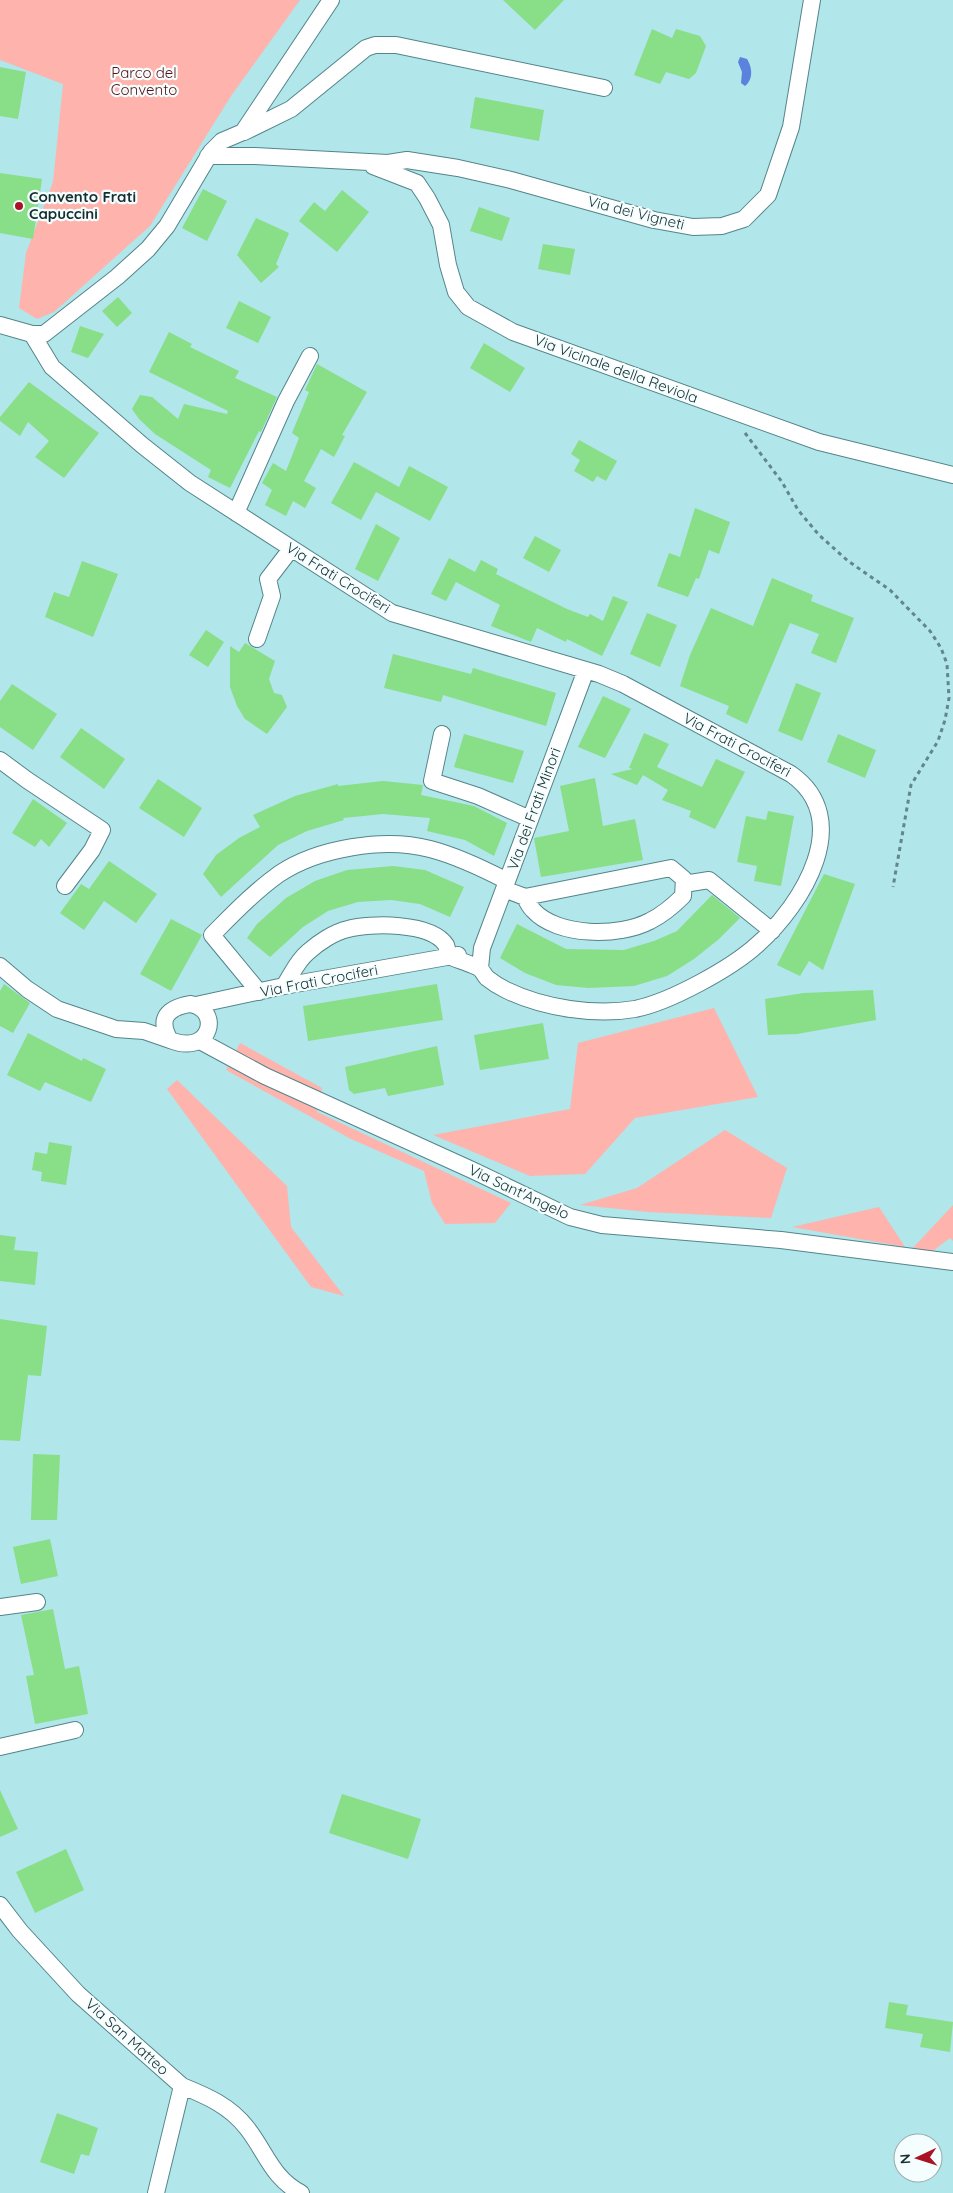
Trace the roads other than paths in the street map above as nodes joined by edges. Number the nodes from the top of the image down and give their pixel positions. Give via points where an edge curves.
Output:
1 (331, 0) edge
2 (812, 0) edge
3 (604, 88) dead end
4 (244, 132) junction
5 (208, 156) junction
6 (364, 162) junction
7 (388, 163) joint
8 (0, 325) edge
9 (32, 334) junction
10 (310, 356) dead end
11 (953, 475) edge
12 (236, 513) junction
13 (291, 548) junction
14 (257, 639) dead end
15 (586, 670) junction
16 (442, 734) dead end
17 (0, 760) edge
18 (530, 818) junction
19 (684, 884) junction
20 (506, 885) junction
21 (65, 886) dead end
22 (525, 898) junction
23 (772, 931) junction
24 (482, 948) junction
25 (449, 956) junction
26 (0, 966) edge
27 (480, 968) junction
28 (284, 986) junction
29 (259, 992) junction
30 (239, 996) junction
31 (196, 1005) junction
32 (167, 1014) junction
33 (116, 1029) junction
34 (204, 1035) junction
35 (170, 1040) junction
36 (953, 1262) edge
37 (36, 1602) dead end
38 (0, 1607) edge
39 (75, 1730) dead end
40 (0, 1747) edge
41 (0, 1905) edge
42 (182, 2086) junction
43 (156, 2193) edge
44 (301, 2193) edge

1 - 4 street
2 - 7 street, Via dei Vigneti via 791,127 768,195 744,219 722,226 694,227 654,220 458,168 407,160
3 - 4 street via 396,45 375,45 359,52 291,109
4 - 5 street via 222,141
5 - 6 street, Via Vicinale della Reviola
5 - 9 street via 164,230 148,249 44,334
6 - 7 street, Via Vicinale della Reviola
6 - 11 street, Via Vicinale della Reviola via 417,183 441,225 456,292 468,307 513,332 819,442
8 - 9 street
9 - 12 street, Via Frati Crociferi via 52,367 142,445 190,483
10 - 12 street via 286,401
12 - 13 street, Via Frati Crociferi
13 - 14 street via 268,579 272,596
13 - 15 street, Via Frati Crociferi via 392,613
15 - 18 street, Via dei Frati Minori
15 - 23 street, Via Frati Crociferi via 655,701 791,774 810,790 820,816 817,857 801,891
16 - 18 street via 432,781
17 - 21 street via 102,830 92,850
18 - 20 street, Via dei Frati Minori
19 - 22 street via 680,874 672,868 664,868
19 - 22 street via 683,896 671,908 648,922 621,930 596,932 551,922 534,911
19 - 23 street via 709,880
20 - 22 street
20 - 24 street, Via dei Frati Minori
20 - 29 street via 455,857 406,845 337,850 310,859 260,888 212,935
23 - 27 street, Via Frati Crociferi via 753,948 677,995 635,1009 585,1011 541,1003 506,990 486,977
24 - 25 street via 470,954
24 - 27 street, Via dei Frati Minori
25 - 27 street, Via Frati Crociferi
25 - 28 street, Via Frati Crociferi
25 - 28 street via 445,945 437,938 395,924 346,929 308,952 296,964
26 - 33 street via 57,1009
28 - 29 street, Via Frati Crociferi
29 - 30 street, Via Frati Crociferi
30 - 31 street, Via Frati Crociferi
30 - 34 street via 218,1013
31 - 32 street via 180,1006
31 - 34 street via 208,1017
32 - 33 street via 141,1025
32 - 35 street via 164,1028
33 - 35 street via 144,1031
34 - 35 street via 186,1045
34 - 36 street, Via Sant'Angelo via 265,1076 570,1218 602,1225 781,1240
37 - 38 street
39 - 40 street
41 - 42 street, Via San Matteo via 78,1994
42 - 43 street, Via San Matteo
42 - 44 street via 214,2100 232,2113 248,2129 274,2170

